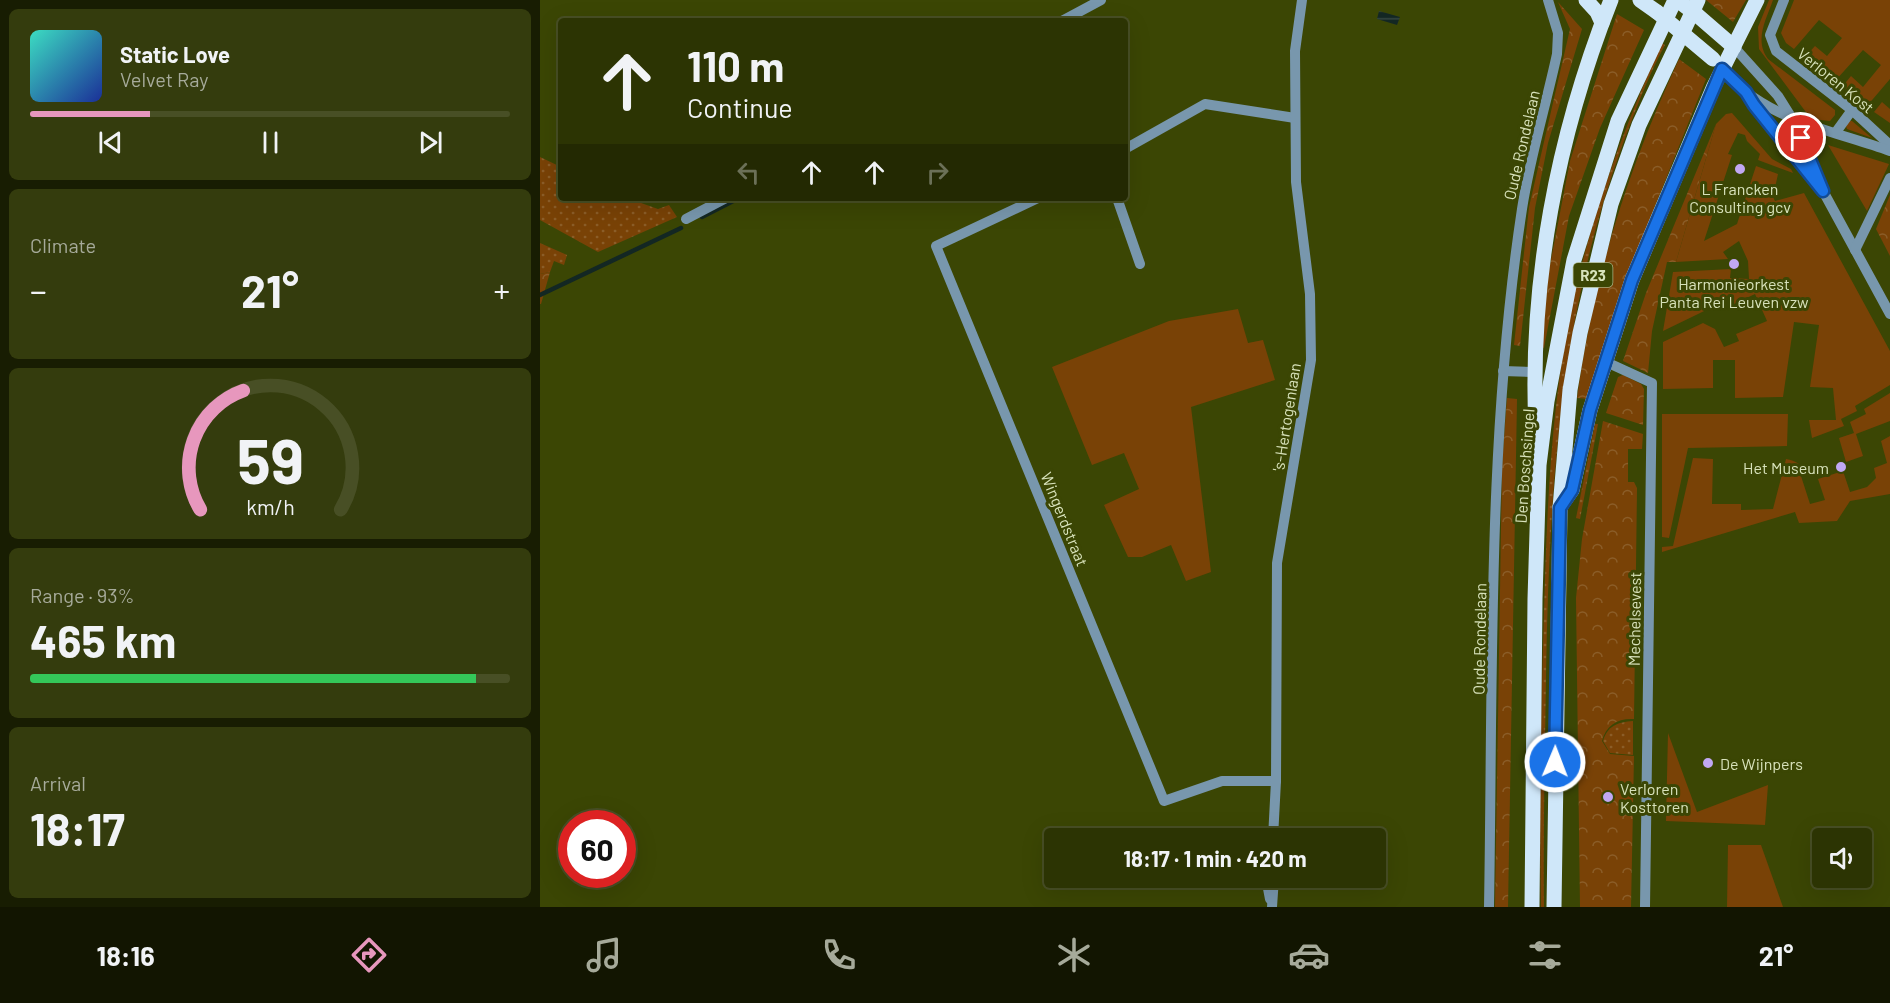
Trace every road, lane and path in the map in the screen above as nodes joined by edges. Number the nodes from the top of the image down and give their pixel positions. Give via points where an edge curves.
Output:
1 (1101, 0) edge
2 (1302, 0) edge
3 (1548, 0) edge
4 (1586, 0) edge
5 (1611, 0) edge
6 (1640, 0) edge
7 (1676, 0) edge
8 (1698, 0) edge
9 (1757, 0) edge
10 (1784, 0) edge
11 (1068, 18) edge
12 (1602, 23) junction
13 (1729, 42) junction
14 (1718, 64) junction
15 (1746, 92) junction
16 (1852, 110) junction
17 (1295, 118) junction
18 (1793, 120) junction
19 (1836, 132) junction
20 (1890, 145) edge
21 (1128, 147) edge
22 (1890, 151) edge
23 (1890, 178) edge
24 (1823, 191) junction
25 (720, 201) edge
26 (1031, 201) edge
27 (1118, 201) edge
28 (686, 219) dead end
29 (1856, 250) junction
30 (1140, 264) dead end
31 (1890, 314) edge
32 (1604, 362) junction
33 (1503, 371) junction
34 (1533, 372) junction
35 (1539, 465) junction
36 (1560, 508) junction
37 (1276, 781) junction
38 (1274, 828) edge
39 (1268, 888) edge
40 (1273, 888) edge
41 (1272, 906) edge
42 (1489, 907) edge
43 (1532, 907) edge
44 (1554, 907) edge
45 (1645, 907) edge

1 - 11 street
2 - 17 street, 's-Hertogenlaan via 1295,51
3 - 33 street, Oude Rondelaan via 1558,33 1557,54 1522,207
4 - 12 main road
5 - 12 main road
6 - 14 main road, bridge
7 - 13 main road, bridge
7 - 35 main road, Den Boschsingel / R23 via 1618,121 1574,260 1547,400
8 - 36 main road, R23 via 1639,125 1611,204 1570,390
9 - 13 main road
10 - 16 street, Verloren Kost via 1770,35 1776,51
12 - 34 main road via 1563,148 1550,209
13 - 14 main road
13 - 18 street via 1778,96
14 - 15 street
14 - 32 main road via 1632,280
15 - 18 street
15 - 24 street
16 - 19 street
16 - 20 street, Verloren Kost
17 - 21 street via 1205,104
17 - 37 street, 's-Hertogenlaan via 1296,183 1310,294 1311,360 1277,563
18 - 19 street
18 - 24 street
19 - 22 street
23 - 29 street
24 - 29 street
25 - 28 street
26 - 37 street, Wingerdstraat via 936,246 1161,794 1164,801 1222,781
27 - 30 street
29 - 31 street
32 - 36 main road via 1572,490
32 - 45 street, Mechelsevest via 1652,383
33 - 34 street
33 - 42 street, Oude Rondelaan via 1497,477
34 - 35 main road
35 - 43 main road, Den Boschsingel / R23
36 - 44 main road, R23
37 - 38 street, 's-Hertogenlaan
39 - 41 street
40 - 41 street

